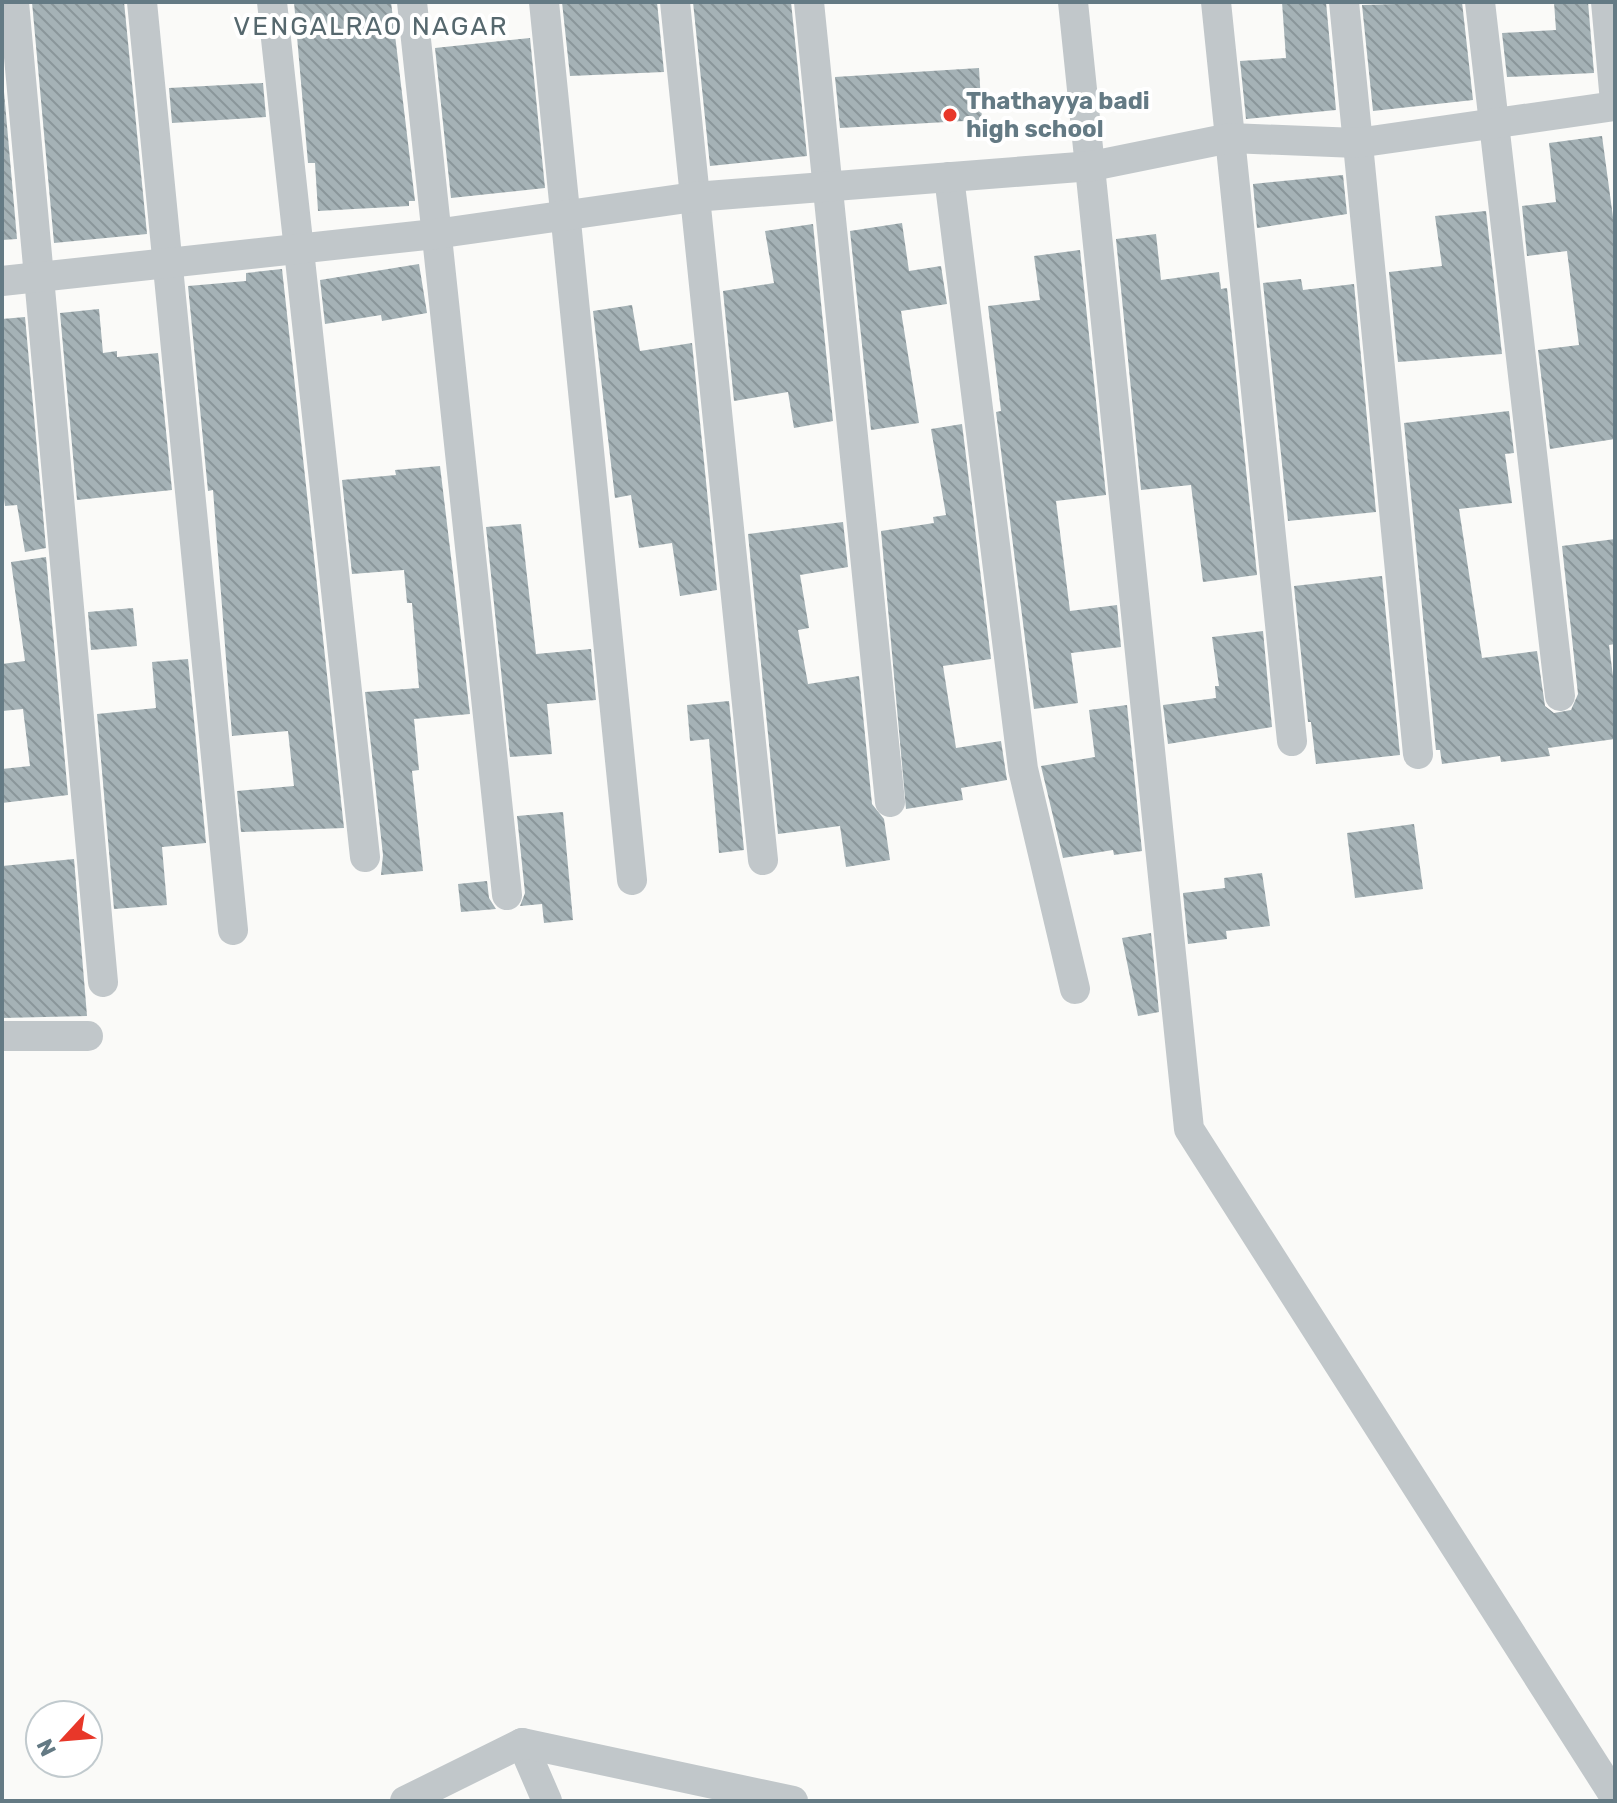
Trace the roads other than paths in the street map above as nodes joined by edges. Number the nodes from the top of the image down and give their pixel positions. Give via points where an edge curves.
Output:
1 (14, 2) edge
2 (142, 2) edge
3 (272, 2) edge
4 (412, 2) edge
5 (544, 2) edge
6 (675, 2) edge
7 (809, 2) edge
8 (1073, 2) edge
9 (1216, 2) edge
10 (1344, 2) edge
11 (1480, 2) edge
12 (1606, 2) edge
13 (1615, 104) edge
14 (1493, 122) junction
15 (1230, 138) junction
16 (1357, 143) junction
17 (1092, 166) junction
18 (949, 177) junction
19 (827, 189) junction
20 (694, 197) junction
21 (566, 218) junction
22 (435, 234) junction
23 (297, 247) junction
24 (167, 264) junction
25 (39, 277) junction
26 (2, 281) edge
27 (1560, 696) dead end
28 (1292, 741) dead end
29 (1418, 754) dead end
30 (890, 802) dead end
31 (365, 857) dead end
32 (763, 860) dead end
33 (632, 880) dead end
34 (507, 895) dead end
35 (233, 930) dead end
36 (103, 982) dead end
37 (1075, 989) dead end
38 (2, 1036) edge
39 (88, 1036) dead end
40 (522, 1743) junction
41 (1615, 1797) edge
42 (405, 1801) edge
43 (547, 1801) edge
44 (793, 1801) edge

1 - 25 street
2 - 24 street
3 - 23 street
4 - 22 street
5 - 21 street
6 - 20 street
7 - 19 street
8 - 17 street
9 - 15 street
10 - 16 street
11 - 14 street
12 - 13 street
13 - 14 street
14 - 16 street
14 - 27 street
15 - 16 street
15 - 17 street
15 - 28 street
16 - 29 street
17 - 18 street
17 - 41 street via 1189,1129
18 - 19 street
18 - 37 street via 1023,769
19 - 20 street
19 - 30 street
20 - 21 street
20 - 32 street
21 - 22 street
21 - 33 street
22 - 23 street
22 - 34 street
23 - 24 street
23 - 31 street
24 - 25 street
24 - 35 street
25 - 26 street
25 - 36 street
38 - 39 street
40 - 42 street
40 - 43 street
40 - 44 street

